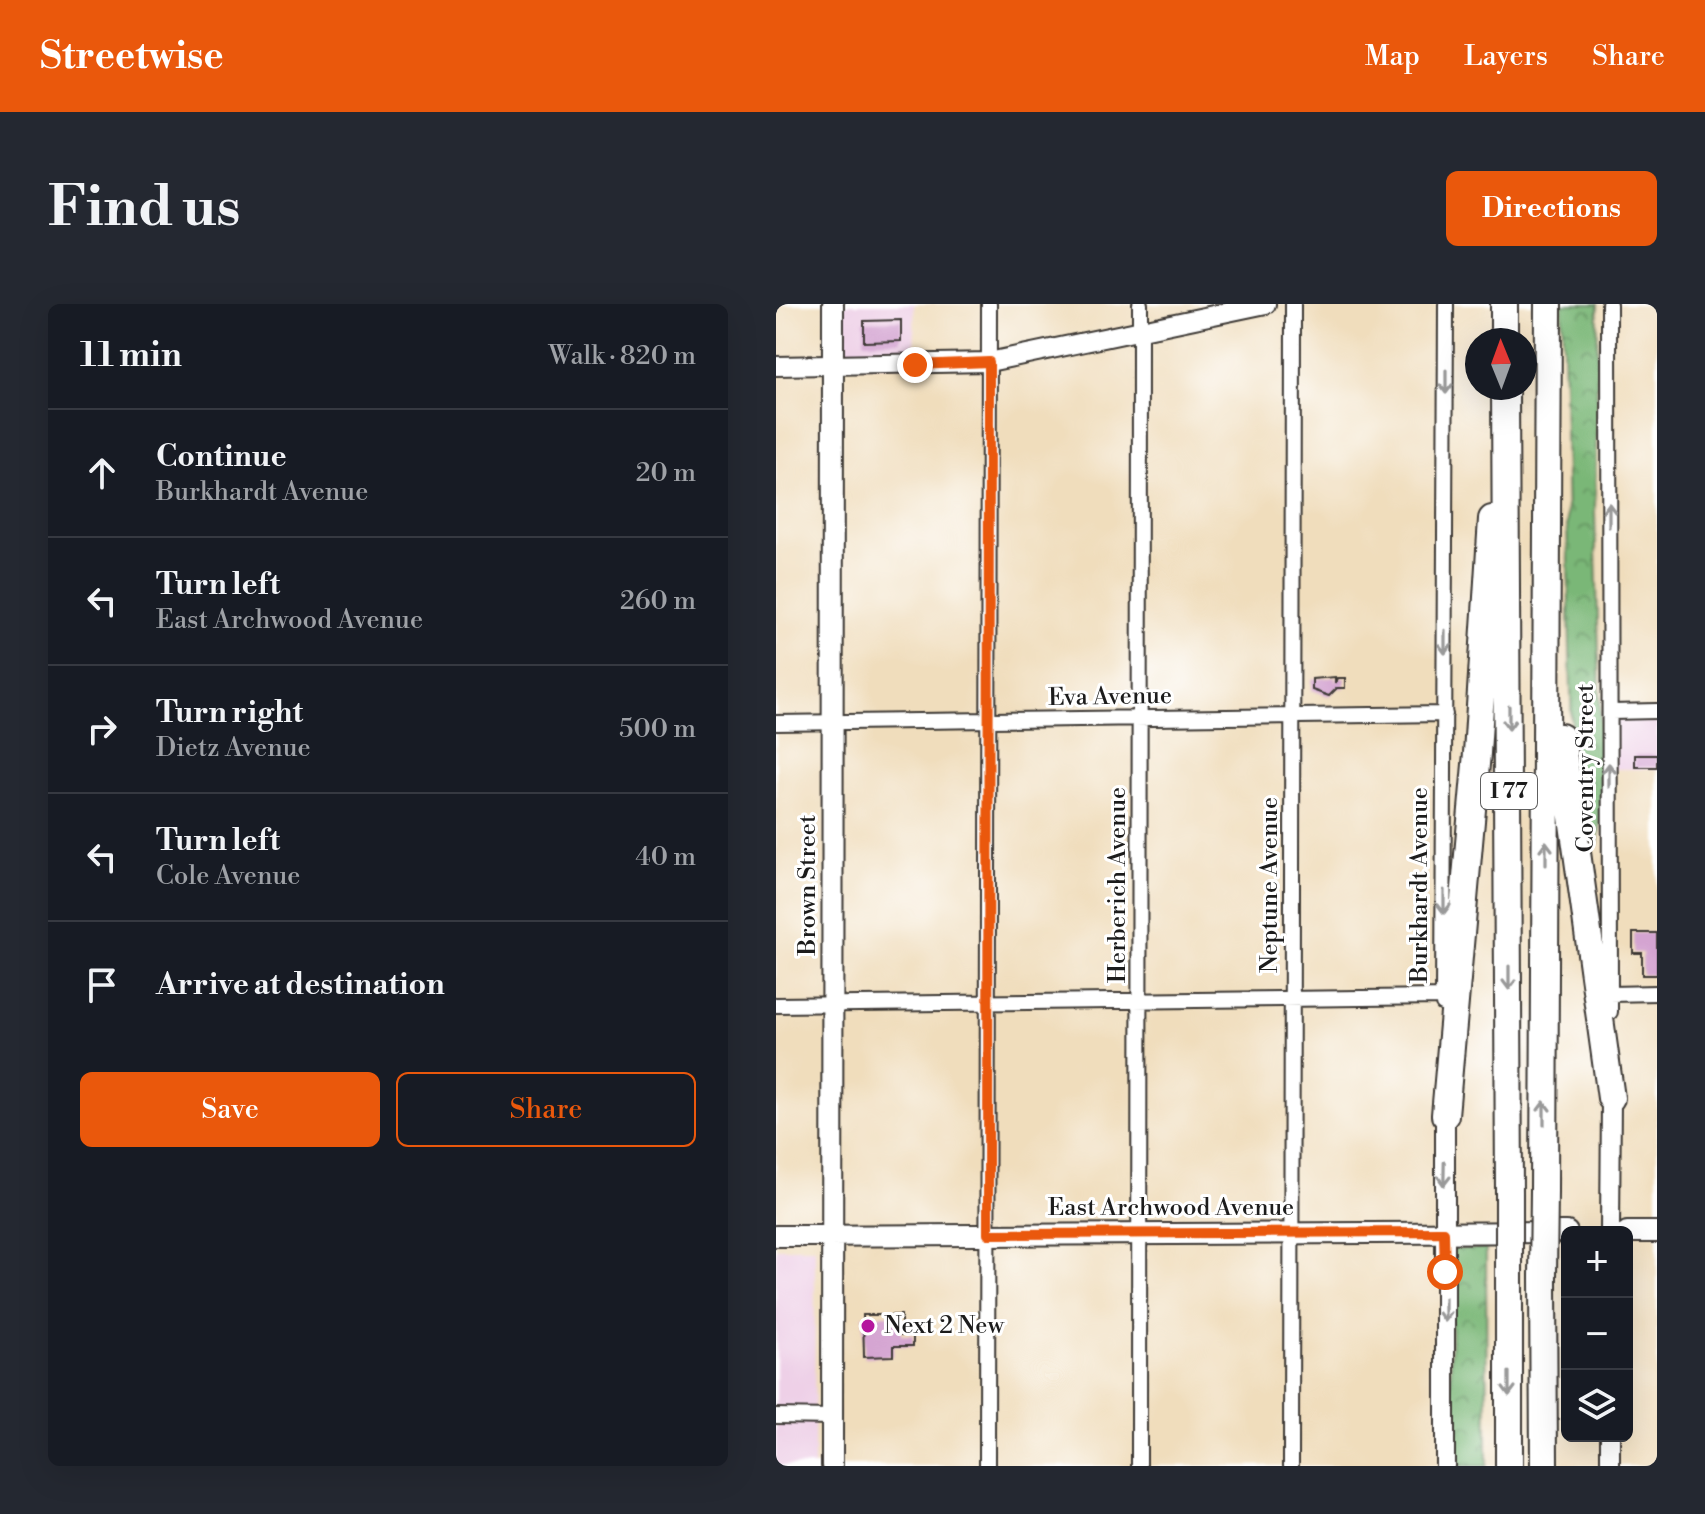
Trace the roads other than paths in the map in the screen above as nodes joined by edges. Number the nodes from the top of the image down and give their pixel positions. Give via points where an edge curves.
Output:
1 (833, 304) edge
2 (989, 304) edge
3 (1140, 304) edge
4 (1266, 304) edge
5 (1293, 304) edge
6 (1446, 304) edge
7 (1504, 304) edge
8 (1548, 304) edge
9 (1609, 304) edge
10 (1504, 328) edge
11 (1141, 331) junction
12 (989, 362) junction
13 (776, 366) edge
14 (834, 366) junction
15 (1502, 400) edge
16 (1503, 400) edge
17 (1548, 486) junction
18 (1657, 711) edge
19 (1611, 712) junction
20 (1445, 714) junction
21 (1292, 716) junction
22 (1141, 718) junction
23 (989, 721) junction
24 (776, 723) edge
25 (833, 723) junction
26 (1657, 993) edge
27 (1610, 994) junction
28 (1443, 997) junction
29 (1291, 999) junction
30 (1139, 1001) junction
31 (988, 1003) junction
32 (776, 1005) edge
33 (833, 1005) junction
34 (1611, 1098) junction
35 (1445, 1115) junction
36 (1610, 1226) edge
37 (1444, 1232) junction
38 (1561, 1232) edge
39 (1633, 1232) edge
40 (1657, 1232) edge
41 (988, 1234) junction
42 (1139, 1234) junction
43 (1291, 1234) junction
44 (833, 1235) junction
45 (776, 1236) edge
46 (776, 1416) edge
47 (832, 1417) junction
48 (1610, 1442) edge
49 (832, 1466) edge
50 (987, 1466) edge
51 (1139, 1466) edge
52 (1291, 1466) edge
53 (1445, 1466) edge
54 (1509, 1466) edge
55 (1544, 1466) edge
56 (1610, 1466) edge

1 - 14 main road, Brown Street
2 - 12 street
3 - 11 street, Herberich Avenue
4 - 11 street
5 - 21 street, Neptune Avenue
6 -> 20 street, Burkhardt Avenue
7 - 10 highway
8 - 17 highway, I 77
19 -> 9 street, Coventry Street
11 - 12 street
11 - 22 street, Herberich Avenue
12 - 14 street
12 - 23 street
13 - 14 street
14 - 25 main road, Brown Street
15 - 35 highway
16 -> 54 highway, I 77, bridge
17 - 34 highway via 1564,774
55 -> 17 highway, I 77, bridge
18 - 19 street
27 -> 19 street, Coventry Street
20 - 21 street, Eva Avenue
20 -> 28 street, Burkhardt Avenue
21 - 22 street, Eva Avenue
21 - 29 street, Neptune Avenue
22 - 23 street, Eva Avenue
22 - 30 street, Herberich Avenue
23 - 25 street, Eva Avenue
23 - 31 street
24 - 25 street, Eva Avenue
25 - 33 main road, Brown Street
26 - 27 street
27 - 34 street, Coventry Street
28 - 29 street
28 - 35 street, Burkhardt Avenue
29 - 30 street
29 - 43 street, Neptune Avenue
30 - 31 street
30 - 42 street, Herberich Avenue
31 - 33 street
31 - 41 street
32 - 33 street
33 - 44 main road, Brown Street
34 - 36 street, Coventry Street
35 -> 37 street, Burkhardt Avenue
37 - 38 main road, East Archwood Avenue
37 - 43 main road, East Archwood Avenue
37 -> 53 street, Burkhardt Avenue
39 - 40 main road
41 - 42 main road, East Archwood Avenue
41 - 44 main road, East Archwood Avenue
41 - 50 street
42 - 43 main road, East Archwood Avenue
42 - 51 street, Herberich Avenue
43 - 52 street, Neptune Avenue
44 - 45 main road, East Archwood Avenue
44 - 47 main road, Brown Street
46 - 47 street
47 - 49 main road, Brown Street
48 - 56 street

